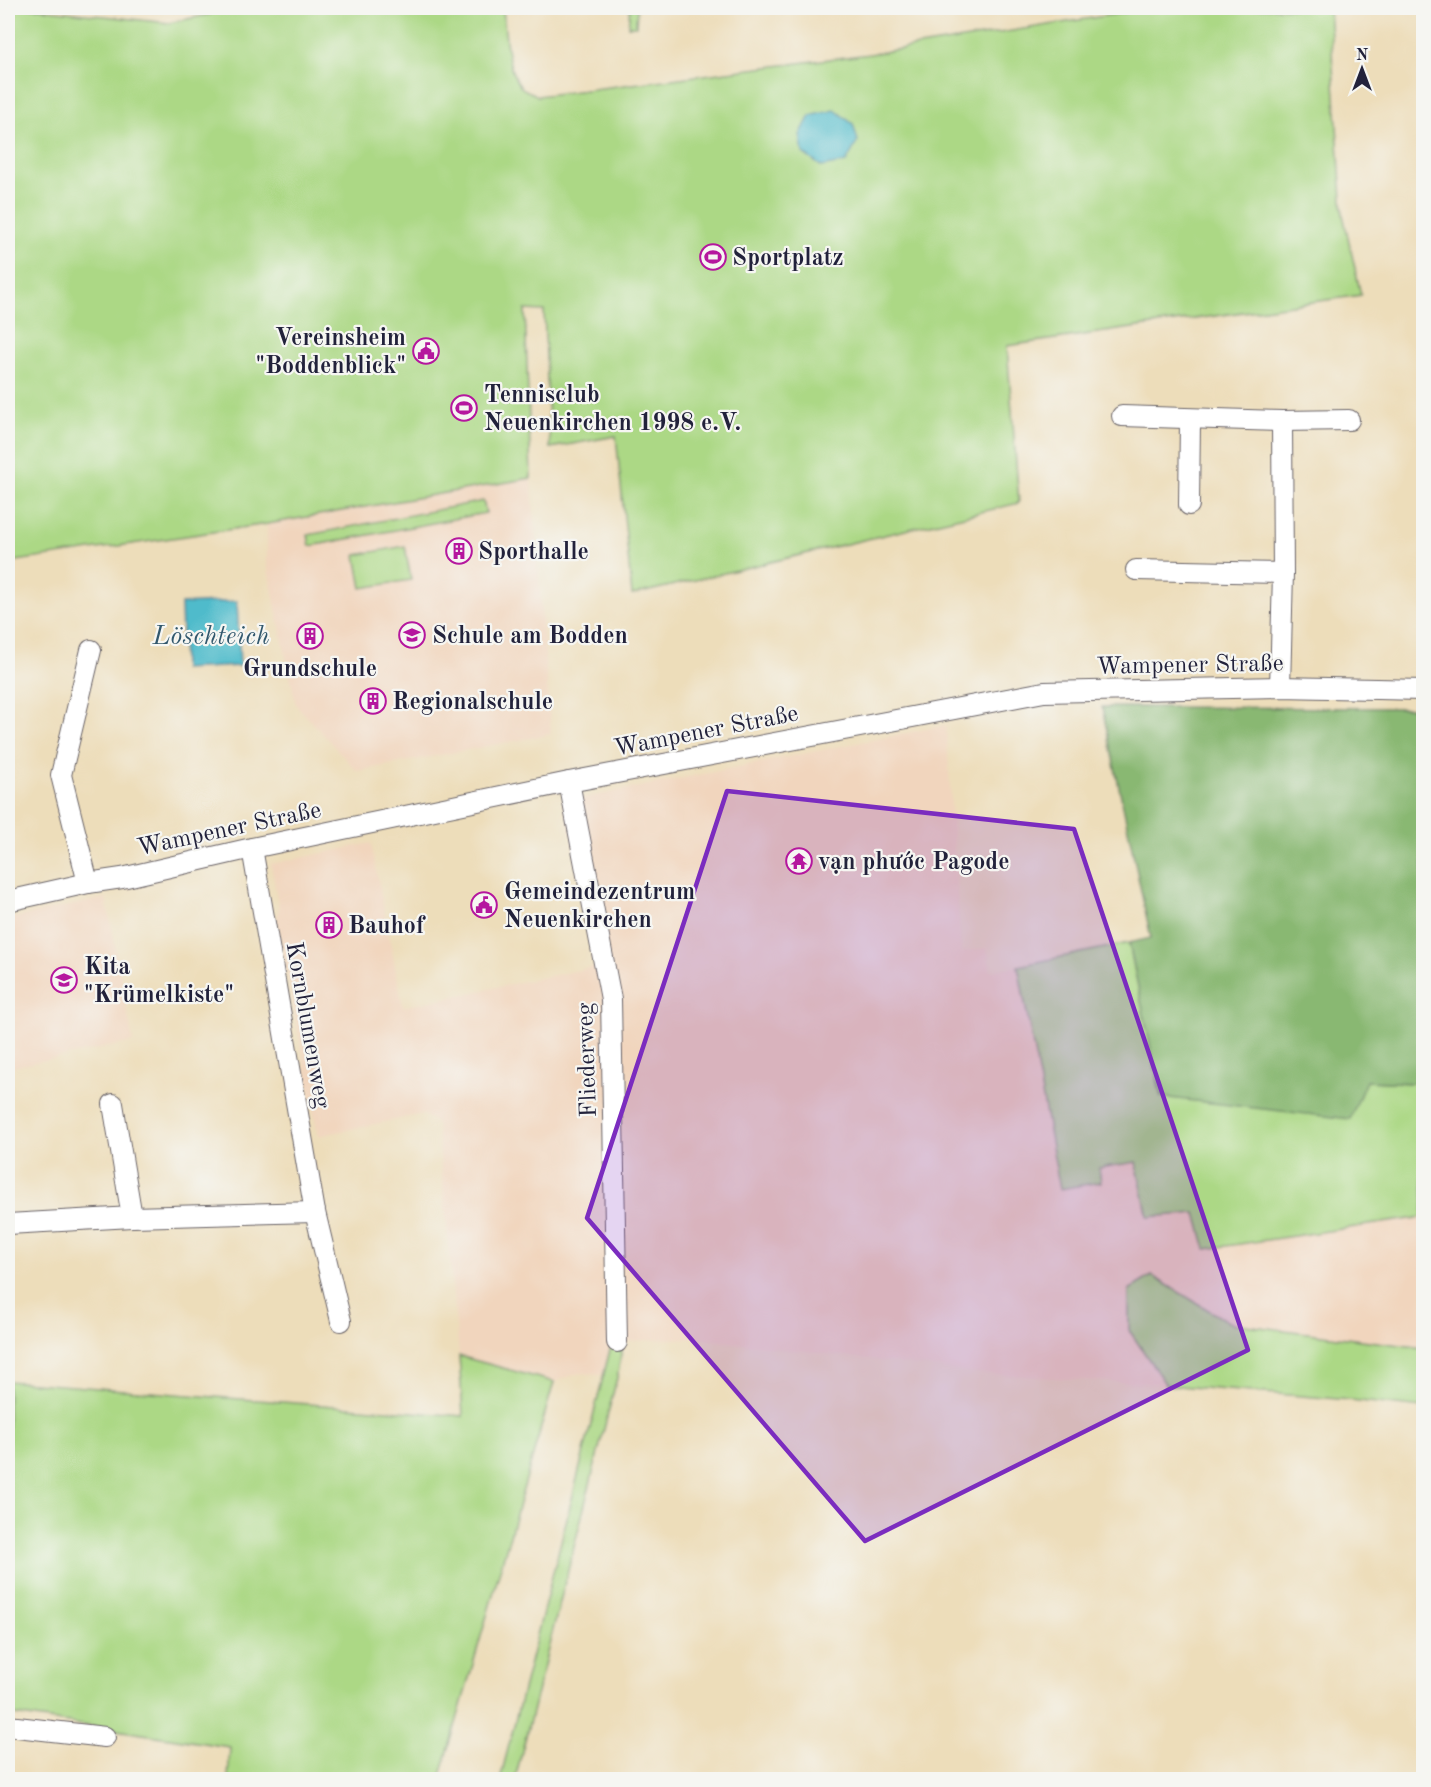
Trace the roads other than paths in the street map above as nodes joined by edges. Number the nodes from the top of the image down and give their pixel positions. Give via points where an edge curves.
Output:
1 (1122, 416) dead end
2 (1191, 420) junction
3 (1349, 420) dead end
4 (1282, 421) junction
5 (1189, 505) dead end
6 (1136, 570) dead end
7 (1283, 573) junction
8 (91, 650) dead end
9 (1281, 687) junction
10 (1424, 690) edge
11 (569, 782) junction
12 (252, 848) junction
13 (88, 883) junction
14 (8, 901) edge
15 (113, 1104) dead end
16 (315, 1212) junction
17 (132, 1217) junction
18 (8, 1224) edge
19 (341, 1321) dead end
20 (617, 1341) dead end
21 (8, 1726) edge
22 (105, 1737) dead end

1 - 2 street
2 - 4 street
2 - 5 street
3 - 4 street
4 - 7 street
6 - 7 street
7 - 9 street
8 - 13 street via 61,775
9 - 10 street, Wampener Straße
9 - 11 street, Wampener Straße via 1044,692
11 - 12 street, Wampener Straße
11 - 20 street, Fliederweg via 611,999
12 - 13 street, Wampener Straße
12 - 16 street, Kornblumenweg
13 - 14 street, Wampener Straße
15 - 17 street
16 - 17 street
16 - 19 street, Kornblumenweg
17 - 18 street
21 - 22 street

